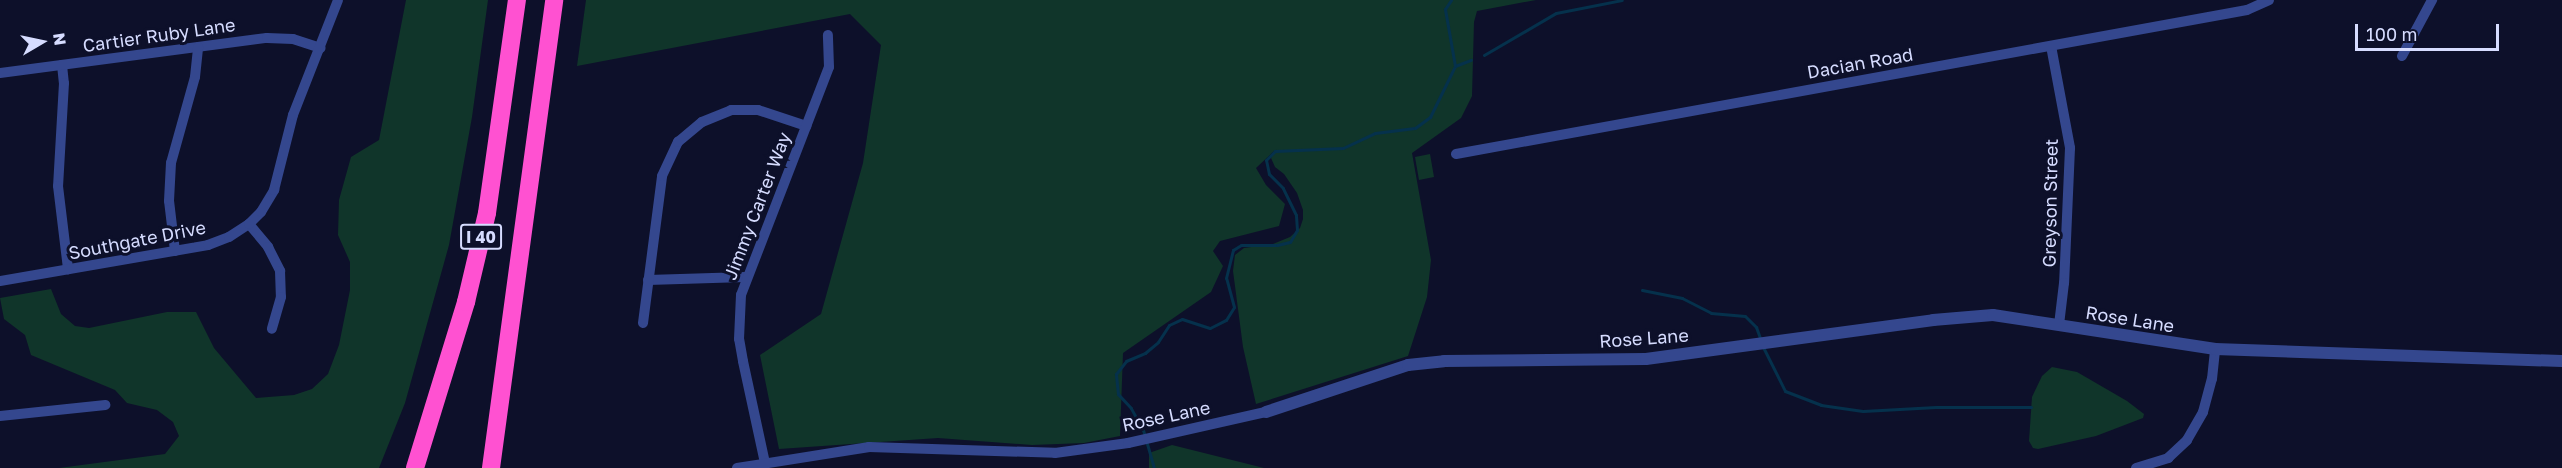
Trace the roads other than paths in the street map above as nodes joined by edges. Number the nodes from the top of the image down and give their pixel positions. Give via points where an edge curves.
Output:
1 (338, 0) edge
2 (517, 0) edge
3 (554, 0) edge
4 (2269, 0) edge
5 (2432, 0) edge
6 (828, 35) dead end
7 (2051, 46) junction
8 (198, 47) junction
9 (321, 48) junction
10 (2402, 56) dead end
11 (62, 65) junction
12 (0, 73) edge
13 (806, 126) junction
14 (1456, 154) dead end
15 (249, 224) junction
16 (175, 251) junction
17 (68, 269) junction
18 (745, 278) junction
19 (648, 280) junction
20 (0, 281) edge
21 (643, 323) dead end
22 (2060, 326) junction
23 (272, 329) dead end
24 (2215, 349) junction
25 (2562, 361) edge
26 (105, 405) dead end
27 (1266, 412) joint
28 (0, 416) edge
29 (765, 463) junction
30 (492, 464) edge
31 (415, 468) edge
32 (738, 468) edge
33 (2136, 468) edge

1 - 9 street, Southgate Drive
2 - 31 highway, I 40 via 487,213 466,302
3 - 30 highway, I 40
4 - 7 street, Dacian Road via 2247,10
5 - 10 street
6 - 13 street, Jimmy Carter Way via 828,67
7 - 14 street, Dacian Road
7 - 22 street, Greyson Street via 2070,148
8 - 9 street, Cartier Ruby Lane via 279,37
8 - 11 street, Cartier Ruby Lane
8 - 16 street via 195,77 171,163 169,201
9 - 15 street, Southgate Drive via 293,115 274,190
11 - 12 street, Cartier Ruby Lane
11 - 17 street via 58,186
13 - 18 street, Jimmy Carter Way
13 - 19 street via 758,110 732,110 690,130 678,142 662,176
15 - 16 street, Southgate Drive via 208,245
15 - 23 street via 268,247 280,271 281,297
16 - 17 street, Southgate Drive
17 - 20 street, Southgate Drive
18 - 19 street
18 - 29 street, Jimmy Carter Way via 739,339
19 - 21 street
22 - 24 street, Rose Lane
22 - 27 street, Rose Lane via 1993,315 1964,316 1646,359 1444,361 1408,365
24 - 25 street, Rose Lane
24 - 33 street via 2203,412 2187,440 2168,458
26 - 28 street
27 - 29 street, Rose Lane via 1128,443 1055,453 869,447
29 - 32 street, Rose Lane

